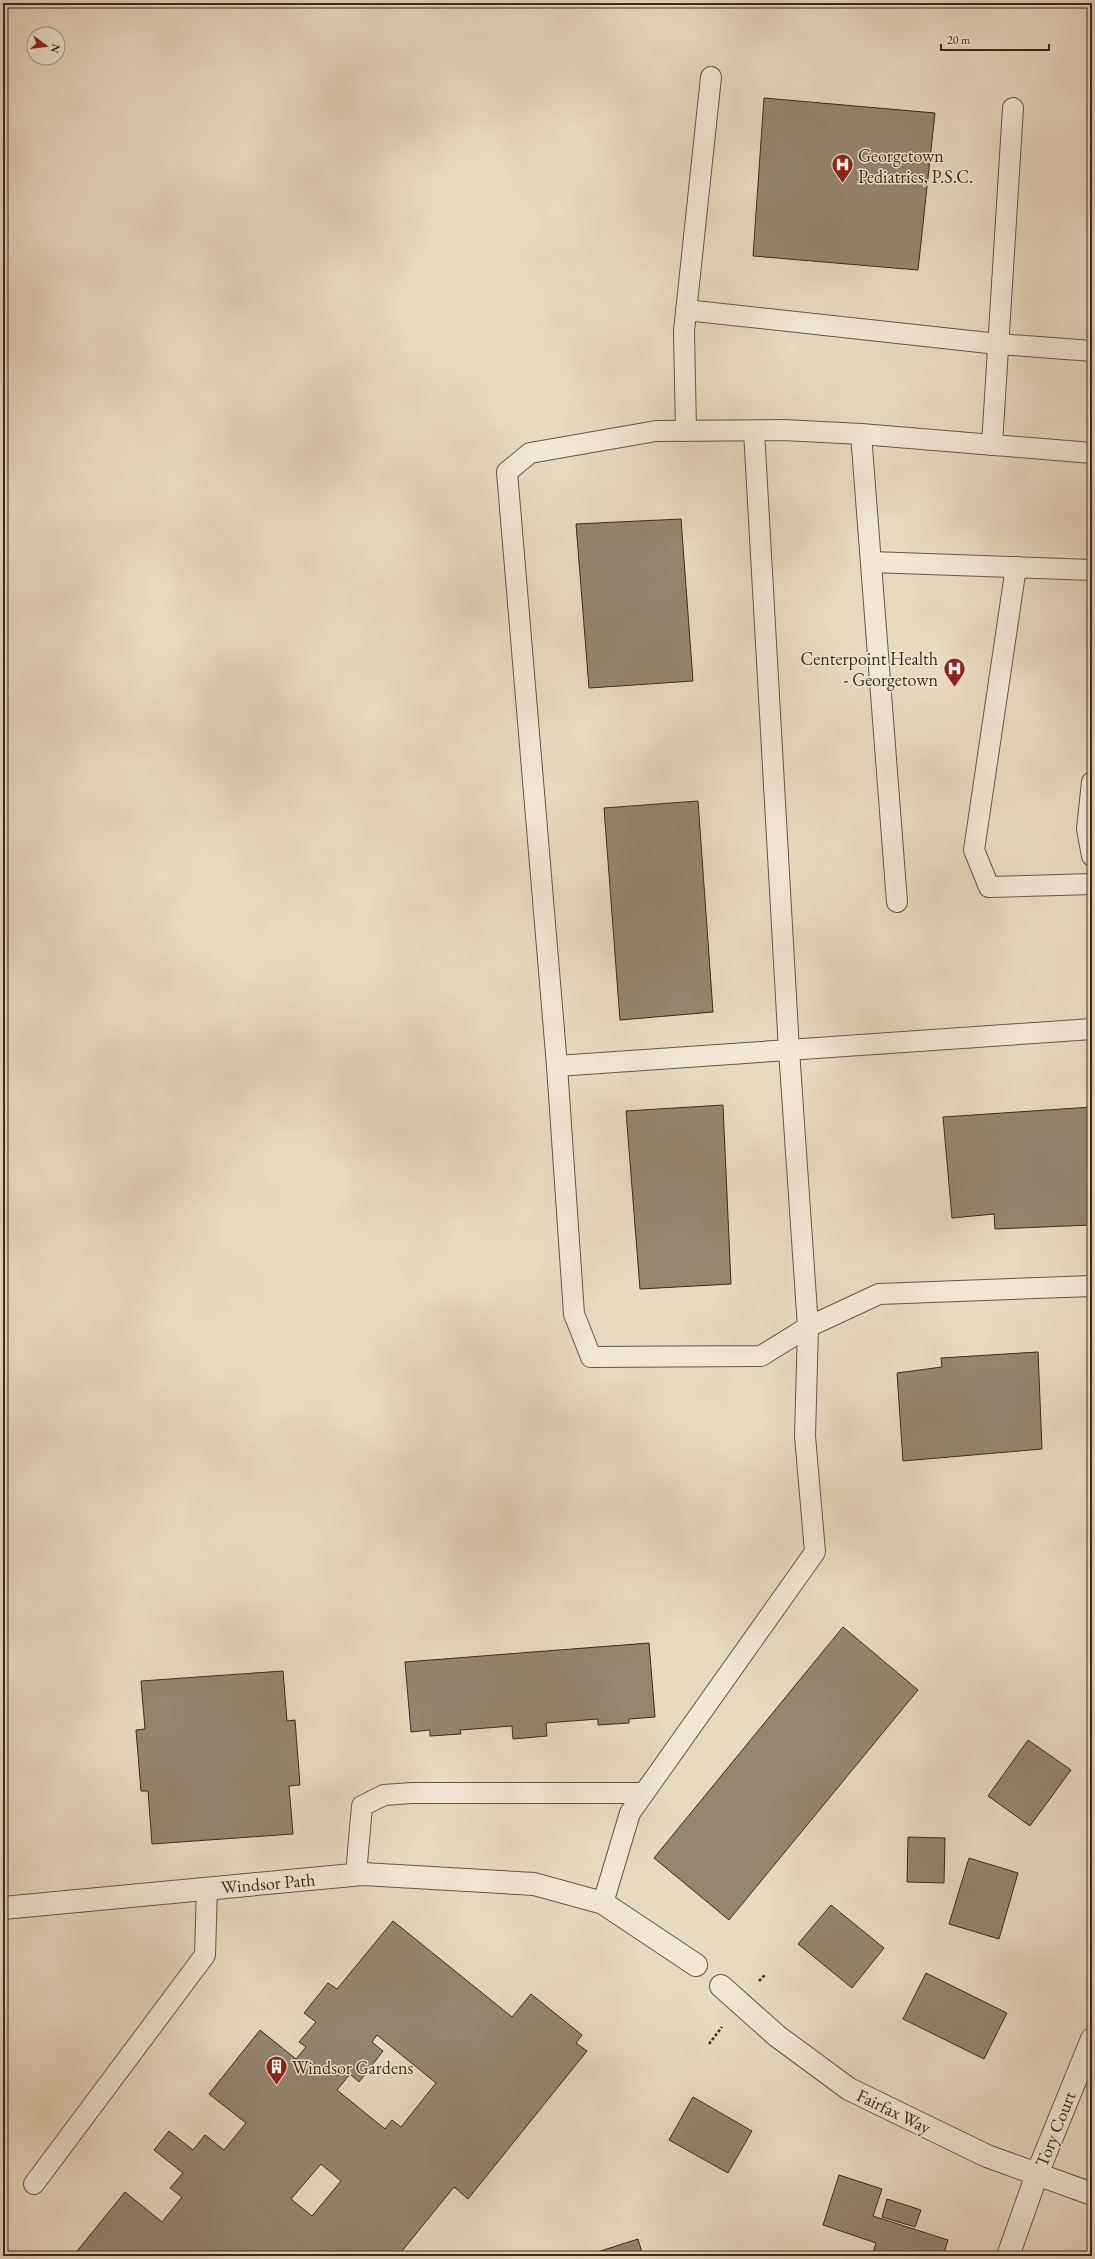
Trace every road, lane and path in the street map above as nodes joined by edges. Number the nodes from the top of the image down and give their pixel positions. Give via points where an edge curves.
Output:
1 (711, 77) dead end
2 (1013, 108) dead end
3 (686, 310) junction
4 (998, 344) junction
5 (1092, 351) edge
6 (754, 430) junction
7 (686, 431) junction
8 (861, 434) junction
9 (992, 445) junction
10 (1092, 453) edge
11 (871, 562) junction
12 (1016, 567) junction
13 (1092, 570) edge
14 (1092, 782) edge
15 (1092, 856) edge
16 (1092, 884) edge
17 (898, 902) dead end
18 (1092, 1028) edge
19 (789, 1050) junction
20 (557, 1066) junction
21 (1092, 1286) edge
22 (808, 1327) junction
23 (644, 1793) junction
24 (356, 1874) junction
25 (206, 1888) junction
26 (603, 1903) junction
27 (3, 1908) edge
28 (696, 1964) dead end
29 (721, 1986) dead end
30 (1092, 2039) edge
31 (1037, 2174) junction
32 (34, 2184) dead end
33 (1092, 2194) edge
34 (1008, 2256) edge

1 - 3 lane
2 - 4 lane
3 - 4 lane
3 - 7 lane
4 - 5 lane
4 - 9 lane
6 - 7 lane
6 - 8 lane
6 - 19 lane
7 - 20 lane via 656,432 530,453 507,472
8 - 9 lane
8 - 11 lane
9 - 10 lane
11 - 12 lane
11 - 17 lane
12 - 13 lane
12 - 16 lane via 974,850 989,887
14 - 15 lane via 1087,829
18 - 19 lane
19 - 20 lane
19 - 22 lane
20 - 22 lane via 574,1314 591,1357 760,1356
21 - 22 lane via 879,1294
22 - 23 lane via 805,1436 815,1552
23 - 24 lane via 384,1795 362,1806
23 - 26 lane via 630,1813
24 - 25 street, Windsor Path
24 - 26 street, Windsor Path via 534,1884
25 - 27 street, Windsor Path
25 - 32 lane via 205,1955
26 - 28 street
29 - 31 street, Fairfax Way via 777,2036 848,2089 987,2156
30 - 31 street, Tory Court
31 - 33 street, Fairfax Way
31 - 34 street, Tory Court

